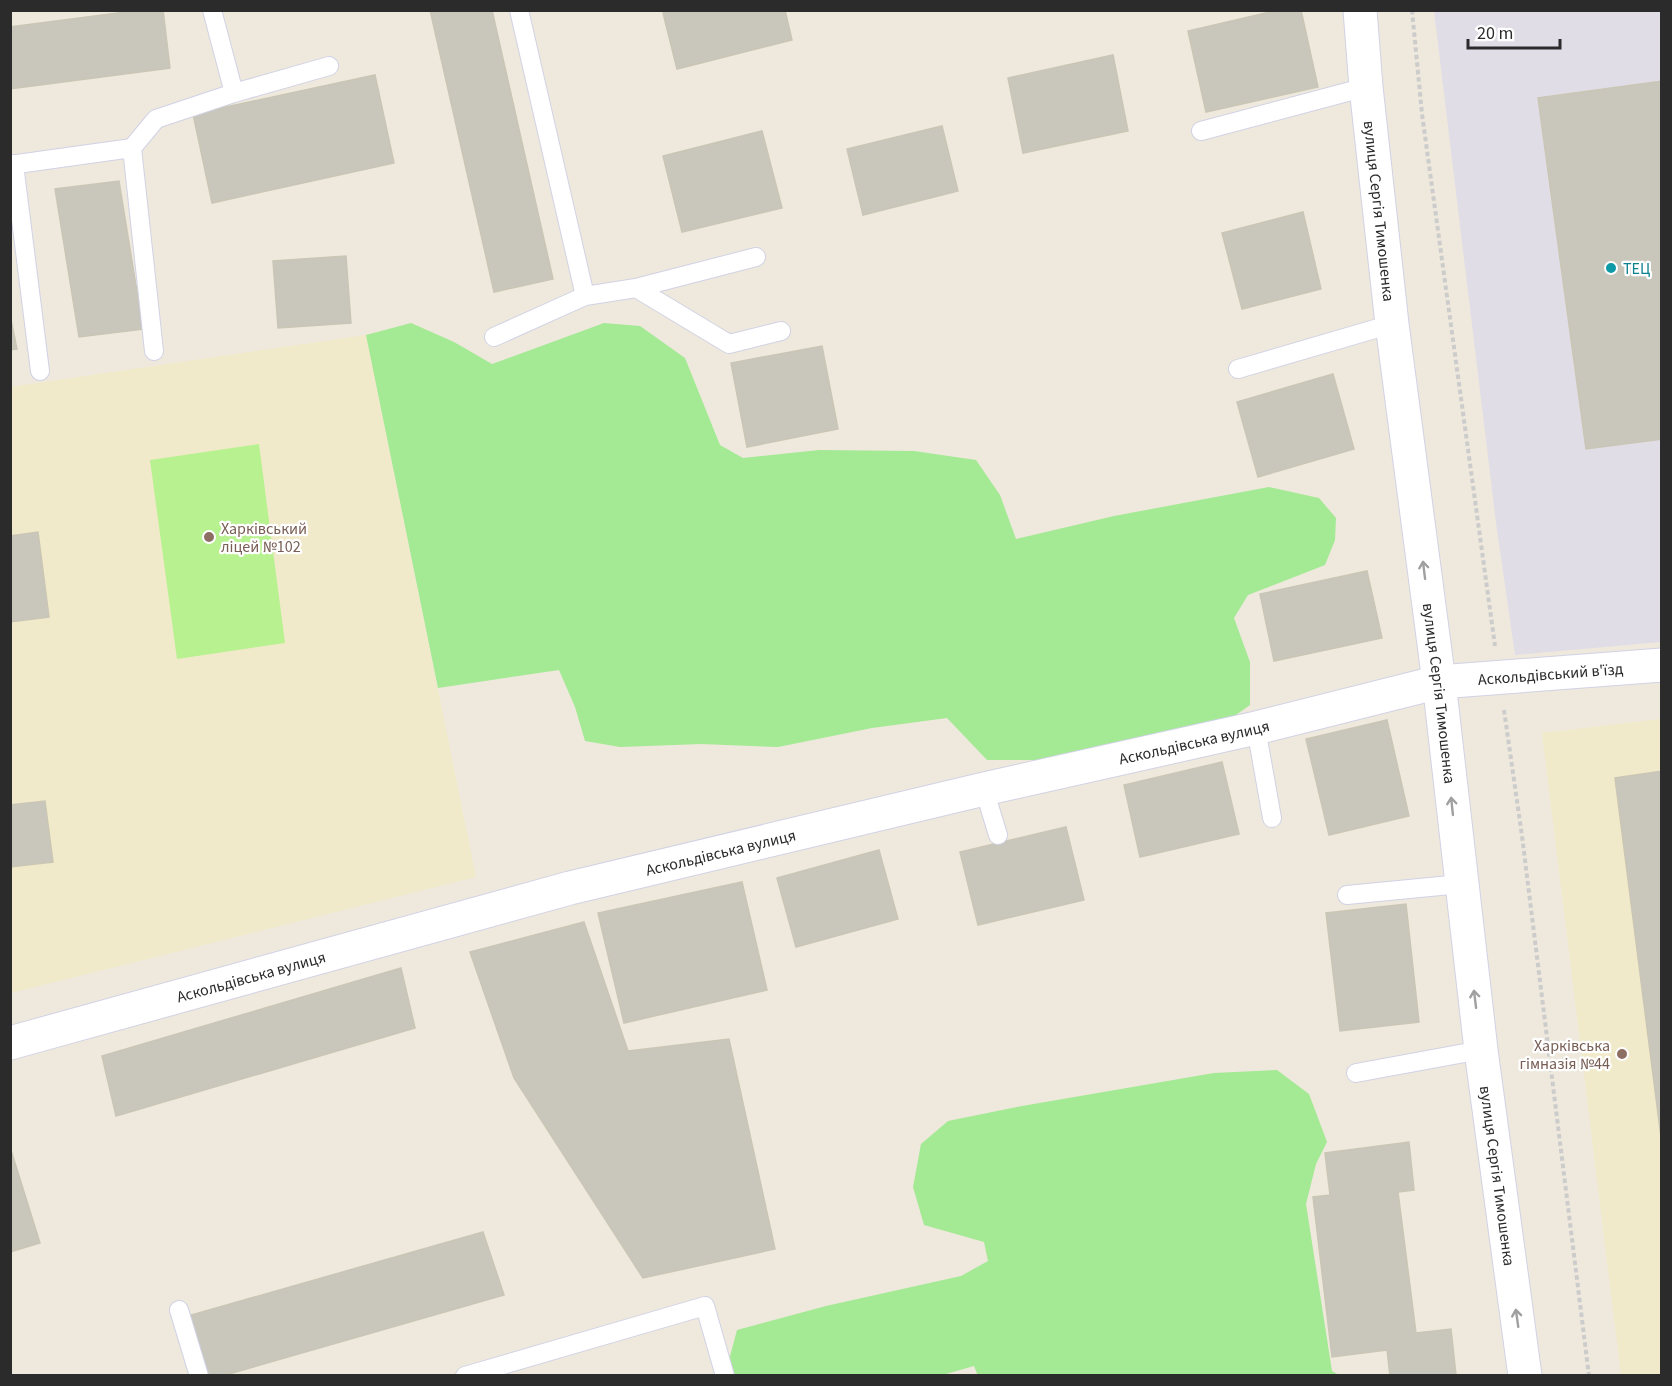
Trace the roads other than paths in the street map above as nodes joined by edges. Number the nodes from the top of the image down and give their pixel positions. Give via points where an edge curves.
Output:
1 (212, 10) edge
2 (519, 10) edge
3 (1360, 10) edge
4 (329, 66) dead end
5 (1366, 87) junction
6 (234, 93) junction
7 (1201, 131) dead end
8 (132, 148) junction
9 (12, 164) edge
10 (756, 257) dead end
11 (636, 288) junction
12 (585, 296) junction
13 (1392, 324) junction
14 (781, 331) dead end
15 (494, 337) dead end
16 (154, 351) dead end
17 (1238, 369) dead end
18 (40, 371) dead end
19 (1662, 664) edge
20 (1438, 682) junction
21 (1256, 728) junction
22 (984, 789) junction
23 (1272, 818) dead end
24 (998, 836) dead end
25 (1461, 884) junction
26 (1347, 895) dead end
27 (10, 1043) edge
28 (1480, 1050) junction
29 (1356, 1073) dead end
30 (179, 1310) dead end
31 (522, 1368) edge
32 (200, 1376) edge
33 (465, 1376) edge
34 (725, 1376) edge
35 (1526, 1376) edge

1 - 6 lane
2 - 12 lane
3 - 5 street, вулиця Сергія Тимошенка
4 - 6 lane
5 - 7 lane
5 - 13 street, вулиця Сергія Тимошенка
6 - 8 lane via 156,119
8 - 9 lane
8 - 16 lane
9 - 18 lane
10 - 11 lane
11 - 12 lane
11 - 14 lane via 729,344
12 - 15 lane
13 - 17 lane
20 -> 13 street, вулиця Сергія Тимошенка
19 - 20 street, Аскольдівський в'їзд
20 - 21 street, Аскольдівська вулиця
25 -> 20 street, вулиця Сергія Тимошенка
21 - 22 street, Аскольдівська вулиця
21 - 23 lane
22 - 24 lane
22 - 27 street, Аскольдівська вулиця via 570,888
25 - 26 lane
28 -> 25 street, вулиця Сергія Тимошенка
28 - 29 lane
35 -> 28 street, вулиця Сергія Тимошенка
30 - 32 lane
31 - 33 lane
31 - 34 lane via 705,1306

